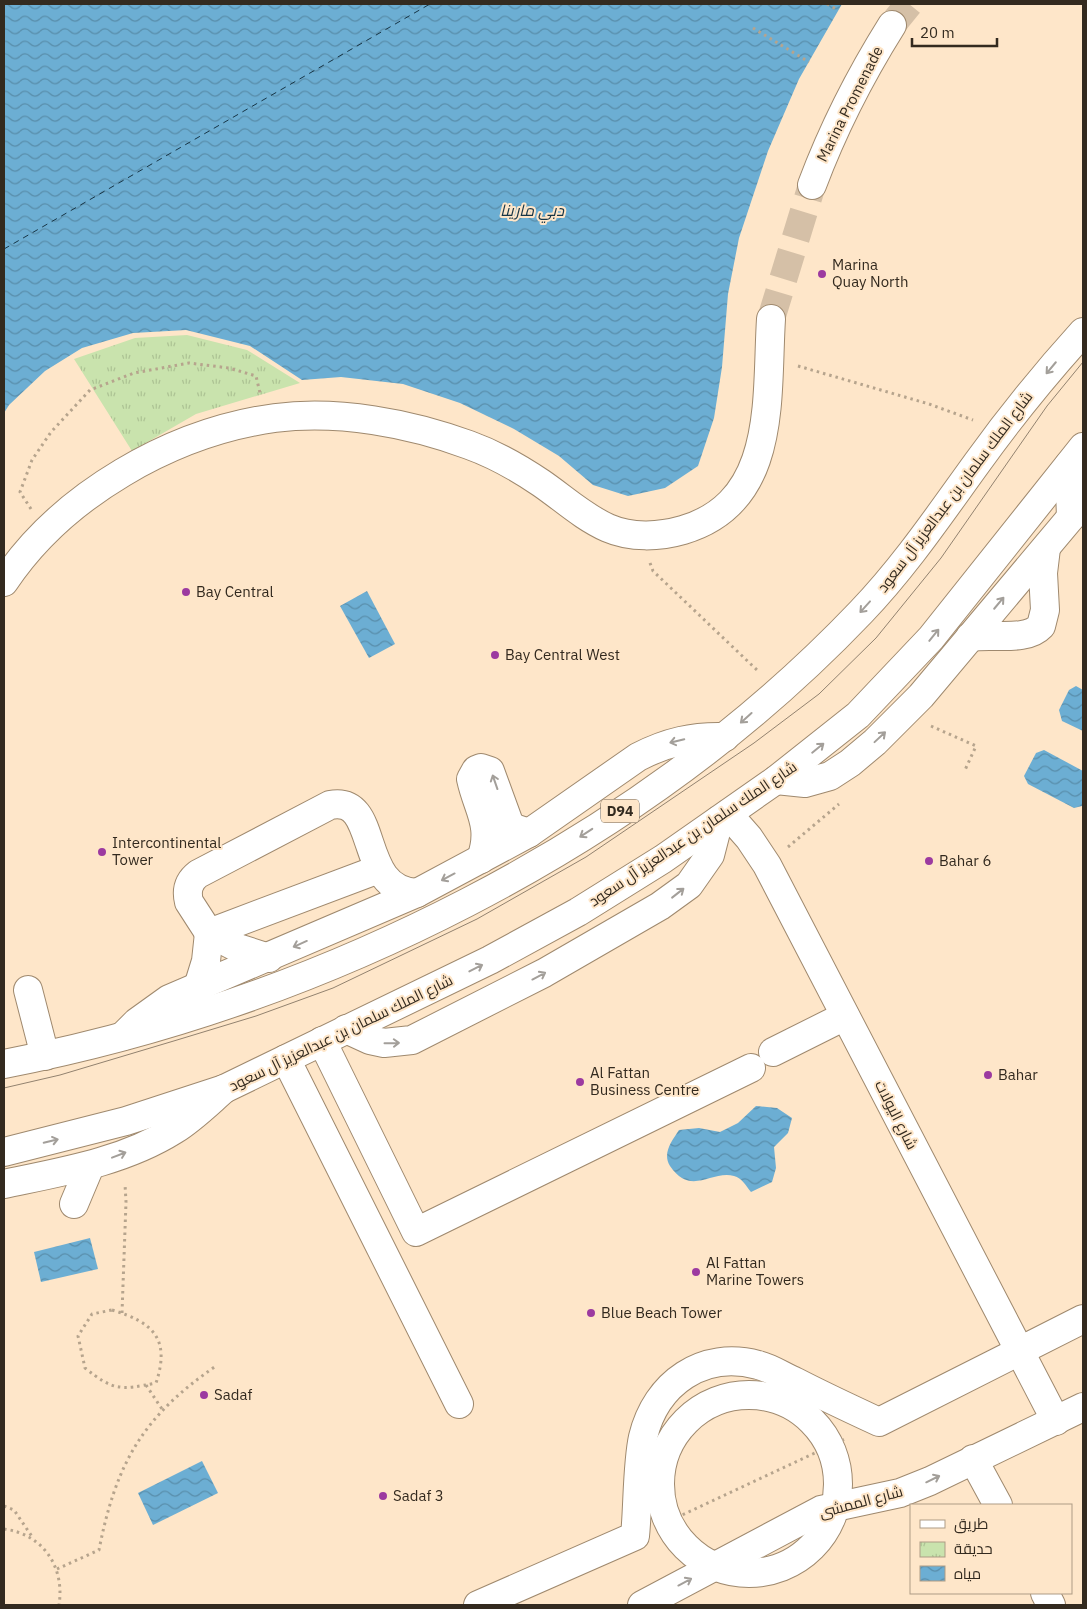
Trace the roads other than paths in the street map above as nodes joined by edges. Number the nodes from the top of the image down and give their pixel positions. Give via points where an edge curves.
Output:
1 (892, 25) tunnel mouth
2 (812, 184) tunnel mouth
3 (771, 319) tunnel mouth
4 (1083, 332) edge
5 (1076, 456) edge
6 (1077, 510) edge
7 (1046, 548) junction
8 (4, 582) edge
9 (970, 637) junction
10 (725, 736) junction
11 (776, 780) junction
12 (723, 817) junction
13 (529, 833) junction
14 (481, 860) junction
15 (379, 869) junction
16 (417, 893) junction
17 (209, 933) junction
18 (269, 958) junction
19 (198, 987) junction
20 (28, 990) dead end
21 (845, 1016) junction
22 (334, 1035) junction
23 (123, 1036) junction
24 (773, 1052) dead end
25 (45, 1056) junction
26 (286, 1059) junction
27 (4, 1064) edge
28 (751, 1068) dead end
29 (224, 1089) junction
30 (4, 1152) edge
31 (90, 1166) junction
32 (4, 1184) edge
33 (74, 1204) dead end
34 (1083, 1319) edge
35 (1018, 1350) junction
36 (459, 1404) dead end
37 (1083, 1407) edge
38 (1056, 1421) junction
39 (973, 1459) junction
40 (997, 1504) edge
41 (836, 1506) junction
42 (715, 1567) junction
43 (478, 1605) edge
44 (642, 1605) edge

1 - 2 street, Marina Promenade via 839,119
3 - 8 street via 764,436 756,465 742,490 721,511 696,526 668,534 638,535 609,529 507,462 433,433 355,418 275,418 223,429 172,447 124,471 80,501 46,533
4 -> 10 street, شارع الملك سلمان بن عبدالعزيز آل سعود / D94 via 1001,430 901,567 822,652
5 - 6 street
11 -> 5 street, شارع الملك سلمان بن عبدالعزيز آل سعود via 851,720 896,677 931,638
6 - 7 street
9 -> 7 street
7 - 9 street via 1043,573 1045,610 1041,626 1028,635
11 -> 9 street via 806,783 850,763 899,719
10 -> 13 street via 689,738 654,749
10 -> 23 street, شارع الملك سلمان بن عبدالعزيز آل سعود / D94 via 584,835 434,919 355,955 222,1008
11 - 12 street, شارع الملك سلمان بن عبدالعزيز آل سعود
12 - 21 street, شارع اليولات via 749,838 767,865
22 -> 12 street, شارع الملك سلمان بن عبدالعزيز آل سعود via 460,975 556,924 663,859
22 -> 12 street via 384,1043 412,1040 544,973 660,906 689,885 710,855
13 - 14 street
13 -> 14 street via 496,820
14 -> 16 street
15 - 16 street via 386,882 395,888
15 - 17 street
15 - 17 street via 357,814 345,805 330,806 193,878 187,896
16 -> 18 street
17 - 18 street via 238,948
17 - 19 street via 206,961
18 - 19 street
19 - 23 street via 169,999
20 - 25 street
21 - 24 street
21 - 35 street, شارع اليولات
22 - 26 street, شارع الملك سلمان بن عبدالعزيز آل سعود
22 - 28 street via 416,1232
23 - 25 street, شارع الملك سلمان بن عبدالعزيز آل سعود / D94
25 - 27 street, شارع الملك سلمان بن عبدالعزيز آل سعود / D94
26 - 29 street, شارع الملك سلمان بن عبدالعزيز آل سعود
26 - 36 street
30 -> 29 street, شارع الملك سلمان بن عبدالعزيز آل سعود via 126,1122
31 -> 29 street via 173,1131
31 - 32 street
31 - 33 street
34 - 35 street
35 - 38 street, شارع اليولات
35 - 43 street via 879,1422 759,1365 733,1361 707,1364 683,1375 664,1392 650,1414 643,1439 636,1536
37 - 38 street, شارع الممشى
38 - 39 street, شارع الممشى
39 - 40 street
41 -> 39 street, شارع الممشى via 900,1493
41 - 42 street, شارع الممشى via 805,1518
41 - 42 street via 839,1486 837,1465 830,1446 814,1423 792,1405 766,1395 737,1394 710,1402 687,1418 670,1440 660,1467 659,1495 667,1522 679,1541
44 -> 42 street, شارع الممشى

